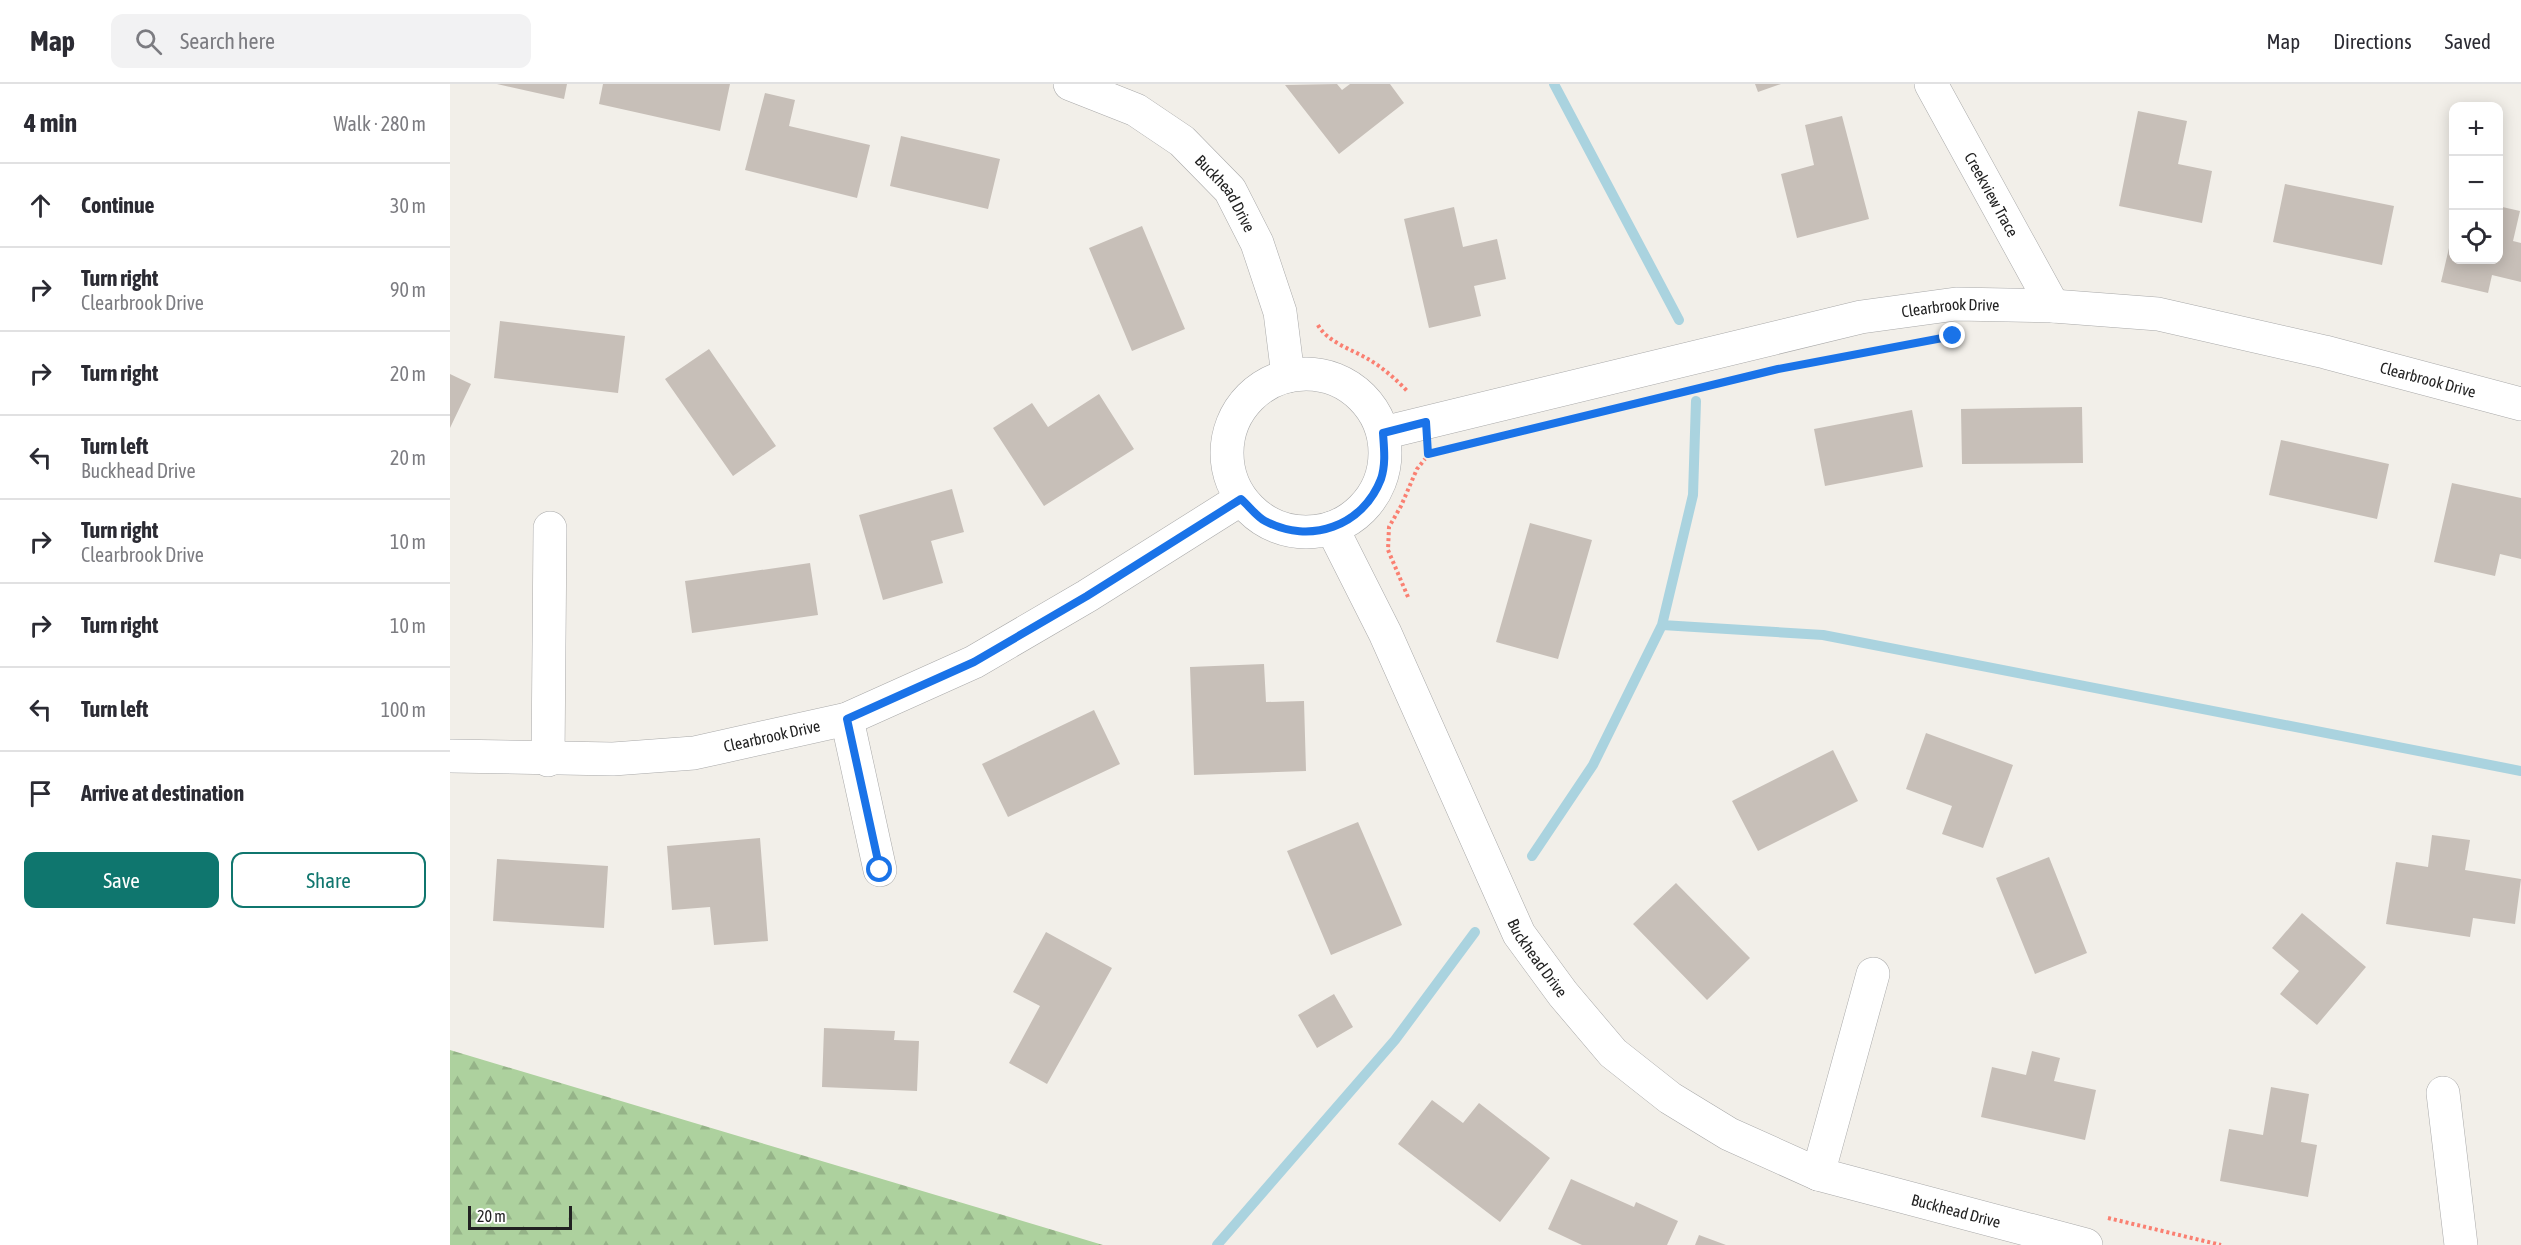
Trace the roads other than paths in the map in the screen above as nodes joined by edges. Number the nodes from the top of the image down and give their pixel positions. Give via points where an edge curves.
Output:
1 (1070, 84) edge
2 (1931, 84) edge
3 (2053, 306) junction
4 (1288, 376) junction
5 (2521, 404) edge
6 (1383, 433) junction
7 (1241, 499) junction
8 (550, 528) dead end
9 (1332, 528) junction
10 (847, 719) junction
11 (450, 756) edge
12 (548, 760) junction
13 (880, 870) dead end
14 (1873, 974) dead end
15 (2443, 1093) dead end
16 (1818, 1174) junction
17 (2079, 1236) edge
18 (2461, 1245) edge

1 - 4 street, Buckhead Drive via 1136,110 1182,141 1230,190 1257,243 1280,312
2 - 3 street, Creekview Trace
3 - 5 street, Clearbrook Drive via 2158,314 2325,352
3 - 6 street, Clearbrook Drive via 1956,304 1861,317
4 - 6 street via 1322,376 1343,383 1360,395
4 - 7 street via 1266,384 1249,397 1233,422 1226,451 1229,475
6 - 9 street via 1382,477 1372,497 1359,512
7 - 9 street via 1264,521 1294,531
7 - 10 street, Clearbrook Drive via 974,662
8 - 12 street
9 - 16 street, Buckhead Drive via 1385,633 1519,934 1563,994 1613,1053 1670,1098 1729,1134
10 - 12 street, Clearbrook Drive via 694,753
10 - 13 street
11 - 12 street, Clearbrook Drive
14 - 16 street
15 - 18 street
16 - 17 street, Buckhead Drive

